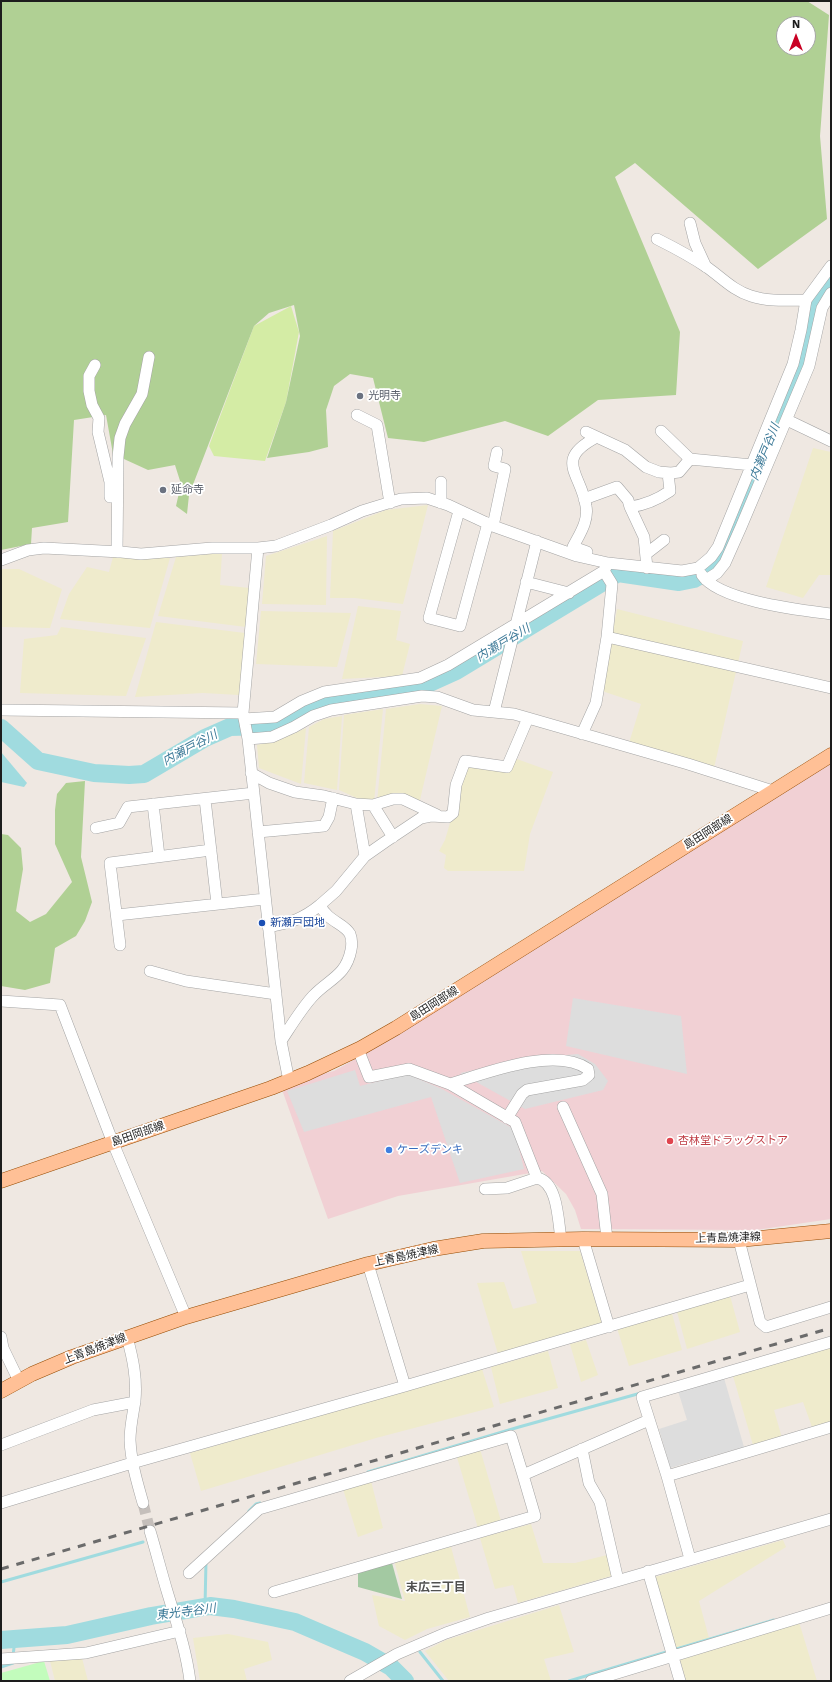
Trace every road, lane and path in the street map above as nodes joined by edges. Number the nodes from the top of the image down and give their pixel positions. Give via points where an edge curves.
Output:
1 (690, 223) dead end
2 (657, 239) dead end
3 (831, 266) edge
4 (706, 267) junction
5 (831, 293) edge
6 (806, 302) junction
7 (822, 308) junction
8 (149, 357) dead end
9 (94, 365) dead end
10 (357, 415) dead end
11 (787, 420) junction
12 (661, 431) dead end
13 (586, 432) dead end
14 (596, 437) junction
15 (762, 439) junction
16 (831, 441) edge
17 (776, 445) junction
18 (497, 452) dead end
19 (690, 459) junction
20 (752, 465) junction
21 (668, 473) junction
22 (441, 482) dead end
23 (584, 499) junction
24 (390, 503) junction
25 (441, 503) junction
26 (630, 507) junction
27 (459, 511) junction
28 (491, 525) junction
29 (664, 540) dead end
30 (541, 542) junction
31 (573, 547) junction
32 (258, 548) junction
33 (114, 551) junction
34 (1, 560) edge
35 (647, 561) junction
36 (606, 567) junction
37 (698, 568) junction
38 (706, 580) junction
39 (526, 582) junction
40 (569, 593) junction
41 (831, 614) edge
42 (516, 625) junction
43 (607, 637) junction
44 (831, 688) edge
45 (1, 710) edge
46 (494, 712) junction
47 (244, 716) junction
48 (528, 718) junction
49 (582, 734) junction
50 (247, 736) junction
51 (831, 755) edge
52 (251, 773) junction
53 (774, 791) junction
54 (254, 793) junction
55 (333, 798) junction
56 (205, 799) junction
57 (153, 804) junction
58 (356, 804) junction
59 (373, 805) junction
60 (442, 817) junction
61 (96, 828) dead end
62 (258, 832) junction
63 (393, 836) junction
64 (211, 850) junction
65 (159, 856) junction
66 (365, 856) junction
67 (265, 899) junction
68 (216, 904) junction
69 (320, 905) junction
70 (117, 915) junction
71 (268, 927) junction
72 (120, 945) dead end
73 (150, 971) dead end
74 (276, 994) junction
75 (1, 1001) edge
76 (281, 1041) junction
77 (358, 1049) junction
78 (289, 1081) junction
79 (450, 1084) junction
80 (563, 1107) dead end
81 (507, 1118) junction
82 (113, 1143) junction
83 (536, 1178) junction
84 (1, 1181) edge
85 (485, 1189) dead end
86 (831, 1231) edge
87 (583, 1238) junction
88 (561, 1239) junction
89 (607, 1239) junction
90 (739, 1240) junction
91 (368, 1264) junction
92 (750, 1285) junction
93 (831, 1307) edge
94 (186, 1317) junction
95 (609, 1327) junction
96 (1, 1337) edge
97 (127, 1337) junction
98 (831, 1342) edge
99 (18, 1381) junction
100 (405, 1386) junction
101 (1, 1391) edge
102 (135, 1402) junction
103 (649, 1420) junction
104 (831, 1427) edge
105 (1, 1445) edge
106 (582, 1449) junction
107 (132, 1463) junction
108 (523, 1475) junction
109 (666, 1476) junction
110 (1, 1503) edge
111 (143, 1503) tunnel mouth
112 (831, 1519) edge
113 (150, 1531) tunnel mouth
114 (690, 1559) junction
115 (648, 1571) junction
116 (189, 1573) dead end
117 (618, 1580) junction
118 (274, 1592) dead end
119 (831, 1608) edge
120 (180, 1629) junction
121 (673, 1657) junction
122 (1, 1659) edge
123 (190, 1681) edge
124 (350, 1681) edge
125 (591, 1681) edge
126 (680, 1681) edge

1 - 4 street via 695,243
2 - 4 street
3 - 6 street
4 - 6 street via 737,291 752,297
5 - 7 street
6 - 7 street
6 - 15 street via 793,364
7 - 11 street via 809,366
8 - 33 street via 142,394 120,438
9 - 33 street via 89,376 89,391 92,405 99,418 98,432 110,482
10 - 24 street via 377,425
11 - 16 street
11 - 17 street
12 - 19 street
13 - 14 street
14 - 21 street via 625,450 646,467
14 - 23 street via 578,448 573,458 573,470
15 - 17 street
15 - 20 street
17 - 38 street via 725,563 717,573
18 - 28 street via 494,466 505,469
19 - 20 street
19 - 21 street via 679,472
20 - 37 street via 718,548 711,558
21 - 26 street via 670,491 642,505
22 - 25 street
23 - 26 street via 617,487 628,500
23 - 31 street via 587,507 585,522
24 - 25 street via 401,499 427,498
24 - 32 street via 362,511 276,546
25 - 27 street
26 - 35 street via 644,537
27 - 28 street
27 - 28 street via 428,618 460,626
28 - 30 street
29 - 35 street
30 - 31 street via 562,543
30 - 36 street
30 - 39 street
31 - 35 street via 587,552
32 - 33 street via 212,548 141,554
32 - 47 street
33 - 34 street via 44,548 28,550
35 - 36 street
35 - 37 street via 682,571
36 - 40 street
36 - 43 street via 612,584
37 - 38 street
38 - 41 street via 750,600
39 - 40 street
39 - 42 street
40 - 42 street
42 - 46 street
42 - 47 street via 448,666 420,678 324,692 275,716
43 - 44 street
43 - 49 street via 596,703
45 - 47 street
46 - 48 street
46 - 50 street via 473,710 437,697 422,696 331,710 313,716 272,737
47 - 50 street
48 - 49 street
48 - 60 street via 507,767 465,761 456,785 453,813 448,817
49 - 53 street
50 - 52 street
51 - 53 main road, 島田岡部線
52 - 54 street
52 - 55 street via 268,783 295,792
53 - 77 main road, 島田岡部線
54 - 56 street
54 - 62 street
55 - 58 street
55 - 62 street via 329,817 324,826
56 - 57 street
56 - 64 street
57 - 61 street via 128,807 119,822
57 - 65 street
58 - 59 street
58 - 66 street
59 - 60 street via 392,799 403,799
59 - 63 street
60 - 63 street via 421,818
62 - 67 street
63 - 66 street
64 - 65 street
64 - 68 street
65 - 70 street via 110,863
66 - 69 street via 336,891
67 - 68 street
67 - 71 street
68 - 70 street
69 - 71 street via 306,916 286,924
69 - 76 street via 330,918 351,935 350,954 343,970 313,996
70 - 72 street
71 - 74 street
73 - 74 street via 186,981
74 - 76 street
75 - 82 street via 60,1005
76 - 78 street
77 - 78 main road, 島田岡部線
77 - 79 street via 369,1077 409,1069
78 - 82 main road, 島田岡部線
79 - 81 street
79 - 81 street via 520,1064 551,1060 576,1063 588,1069 589,1075 583,1080 527,1090
80 - 89 street via 602,1194
81 - 83 street via 515,1122
82 - 84 main road, 島田岡部線
82 - 94 street
83 - 85 street via 507,1188
83 - 88 street via 548,1183 553,1192
86 - 90 main road, 上青島焼津線
87 - 88 main road, 上青島焼津線
87 - 89 main road, 上青島焼津線
87 - 95 street
88 - 91 main road, 上青島焼津線 via 484,1241 433,1249
89 - 90 main road, 上青島焼津線
90 - 92 street
91 - 94 main road, 上青島焼津線
91 - 100 street
92 - 93 street via 760,1322 766,1327
92 - 95 street
94 - 97 main road, 上青島焼津線
95 - 100 street
96 - 99 street via 3,1348
97 - 99 main road, 上青島焼津線 via 72,1357
97 - 102 street via 135,1366
98 - 103 street via 642,1397
99 - 101 main road, 上青島焼津線
100 - 107 street
102 - 105 street via 93,1410
102 - 107 street via 131,1421
103 - 106 street
103 - 109 street
104 - 109 street
106 - 108 street
106 - 117 street via 589,1483 600,1502
107 - 110 street
107 - 111 street
108 - 116 street via 511,1436 259,1509
108 - 118 street via 535,1516
109 - 114 street
112 - 114 street
113 - 120 street
114 - 115 street
115 - 117 street
115 - 121 street
117 - 124 street via 446,1633 397,1654
119 - 121 street
120 - 122 street via 86,1653
120 - 123 street via 188,1659
121 - 125 street
121 - 126 street

